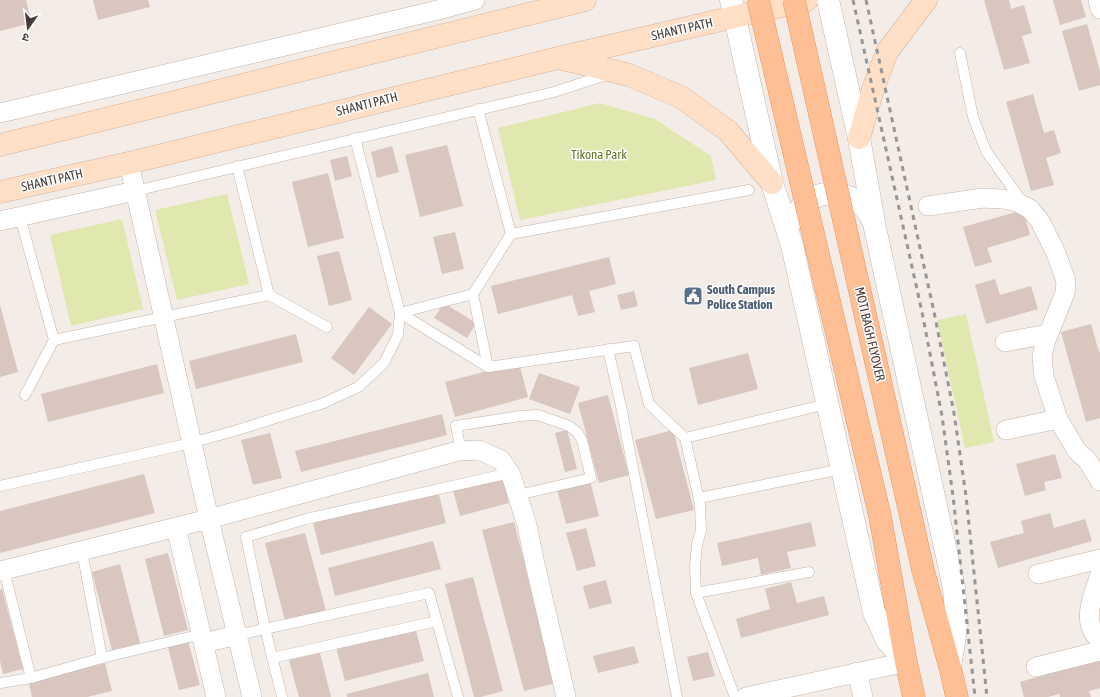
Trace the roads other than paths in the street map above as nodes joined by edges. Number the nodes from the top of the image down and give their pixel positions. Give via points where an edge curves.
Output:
1 (475, 0) edge
2 (585, 0) edge
3 (758, 0) edge
4 (794, 0) edge
5 (807, 0) edge
6 (828, 0) edge
7 (926, 0) edge
8 (1098, 0) edge
9 (563, 3) edge
10 (732, 9) edge
11 (1100, 9) edge
12 (960, 53) dead end
13 (558, 58) junction
14 (616, 72) junction
15 (478, 108) junction
16 (0, 113) edge
17 (356, 138) junction
18 (859, 138) junction
19 (0, 145) edge
20 (129, 163) junction
21 (237, 166) junction
22 (772, 183) junction
23 (749, 190) dead end
24 (135, 191) junction
25 (0, 192) edge
26 (928, 206) dead end
27 (1025, 206) junction
28 (20, 217) junction
29 (0, 221) edge
30 (875, 228) junction
31 (511, 234) junction
32 (792, 245) junction
33 (473, 294) junction
34 (269, 295) junction
35 (400, 313) junction
36 (164, 317) junction
37 (327, 327) dead end
38 (1048, 334) junction
39 (54, 340) junction
40 (1005, 342) dead end
41 (608, 350) junction
42 (488, 367) junction
43 (25, 395) dead end
44 (827, 404) junction
45 (1058, 418) junction
46 (1006, 430) dead end
47 (685, 438) junction
48 (192, 442) junction
49 (461, 451) junction
50 (1094, 459) edge
51 (842, 469) junction
52 (510, 473) junction
53 (1100, 482) edge
54 (0, 486) edge
55 (518, 495) junction
56 (699, 498) junction
57 (209, 519) junction
58 (176, 528) junction
59 (82, 551) junction
60 (1100, 559) edge
61 (2, 571) edge
62 (809, 572) dead end
63 (1038, 574) dead end
64 (1100, 574) edge
65 (696, 593) junction
66 (437, 621) junction
67 (265, 628) junction
68 (237, 635) junction
69 (203, 638) junction
70 (1100, 640) edge
71 (1100, 651) edge
72 (102, 658) junction
73 (272, 658) junction
74 (906, 662) junction
75 (950, 667) junction
76 (1036, 667) dead end
77 (857, 672) junction
78 (31, 678) junction
79 (0, 683) edge
80 (216, 697) edge
81 (252, 697) edge
82 (282, 697) edge
83 (458, 697) edge
84 (566, 697) edge
85 (677, 697) edge
86 (735, 697) edge
87 (746, 697) edge
88 (864, 697) edge
89 (914, 697) edge
90 (957, 697) edge

1 - 16 street
2 - 9 main road
3 - 74 main road, bridge via 880,516
4 - 75 main road, MOTI BAGH FLYOVER, bridge via 923,570
5 - 10 main road, SHANTI PATH
6 - 18 street
7 - 18 main road via 887,52
8 - 11 street
9 - 19 main road
10 - 13 main road, SHANTI PATH
10 - 22 street
12 - 27 lane via 973,117 986,151
13 - 14 main road
13 - 20 main road, SHANTI PATH
14 - 15 lane via 554,92
14 - 22 main road via 682,97 728,131
15 - 17 lane
15 - 31 lane
17 - 21 lane
17 - 35 lane
18 - 30 street
20 - 24 street
20 - 25 main road, SHANTI PATH
21 - 24 lane
21 - 34 lane
22 - 32 street
23 - 31 lane
24 - 28 street
24 - 36 street
26 - 27 street via 983,198 1002,199
27 - 38 street via 1040,221 1066,281 1065,294
28 - 29 street
28 - 39 lane
30 - 32 street via 869,212 857,200 842,194 824,194 809,201 798,213 792,228
30 - 75 street via 954,588 957,623
31 - 33 lane
32 - 44 street
33 - 35 lane
33 - 42 lane
34 - 36 lane
34 - 37 lane
35 - 42 lane
35 - 48 lane via 398,335 384,363 358,387 324,403
36 - 39 lane
36 - 48 street
38 - 40 street
38 - 45 street via 1042,356 1044,376
39 - 43 lane
41 - 42 lane
41 - 47 lane via 634,346 649,404
41 - 85 lane
44 - 47 lane
44 - 51 street
45 - 46 street
45 - 50 street via 1077,450
47 - 56 lane
48 - 54 lane
48 - 57 street
49 - 52 street via 479,450 501,460
49 - 55 lane via 456,426 538,415 569,426 577,432 582,440 591,478
49 - 57 street
50 - 53 street
51 - 56 lane
51 - 74 street via 874,612 887,640
52 - 55 street
52 - 67 lane via 306,519 246,537
55 - 84 street via 527,524
56 - 65 lane via 701,532 695,566
57 - 58 street
57 - 68 street
58 - 59 street
58 - 69 street
59 - 61 street
59 - 72 lane
60 - 63 street
61 - 78 lane
62 - 65 lane
64 - 70 street via 1089,620 1092,630
65 - 86 lane
66 - 67 lane via 430,593
66 - 73 lane
66 - 83 lane
67 - 68 lane
67 - 73 lane
68 - 69 street
68 - 81 street
69 - 72 lane
69 - 80 street
71 - 76 street
72 - 78 lane
73 - 82 lane
74 - 77 street
74 - 89 main road
75 - 90 main road, MOTI BAGH FLYOVER
77 - 87 street
77 - 88 street
78 - 79 lane

